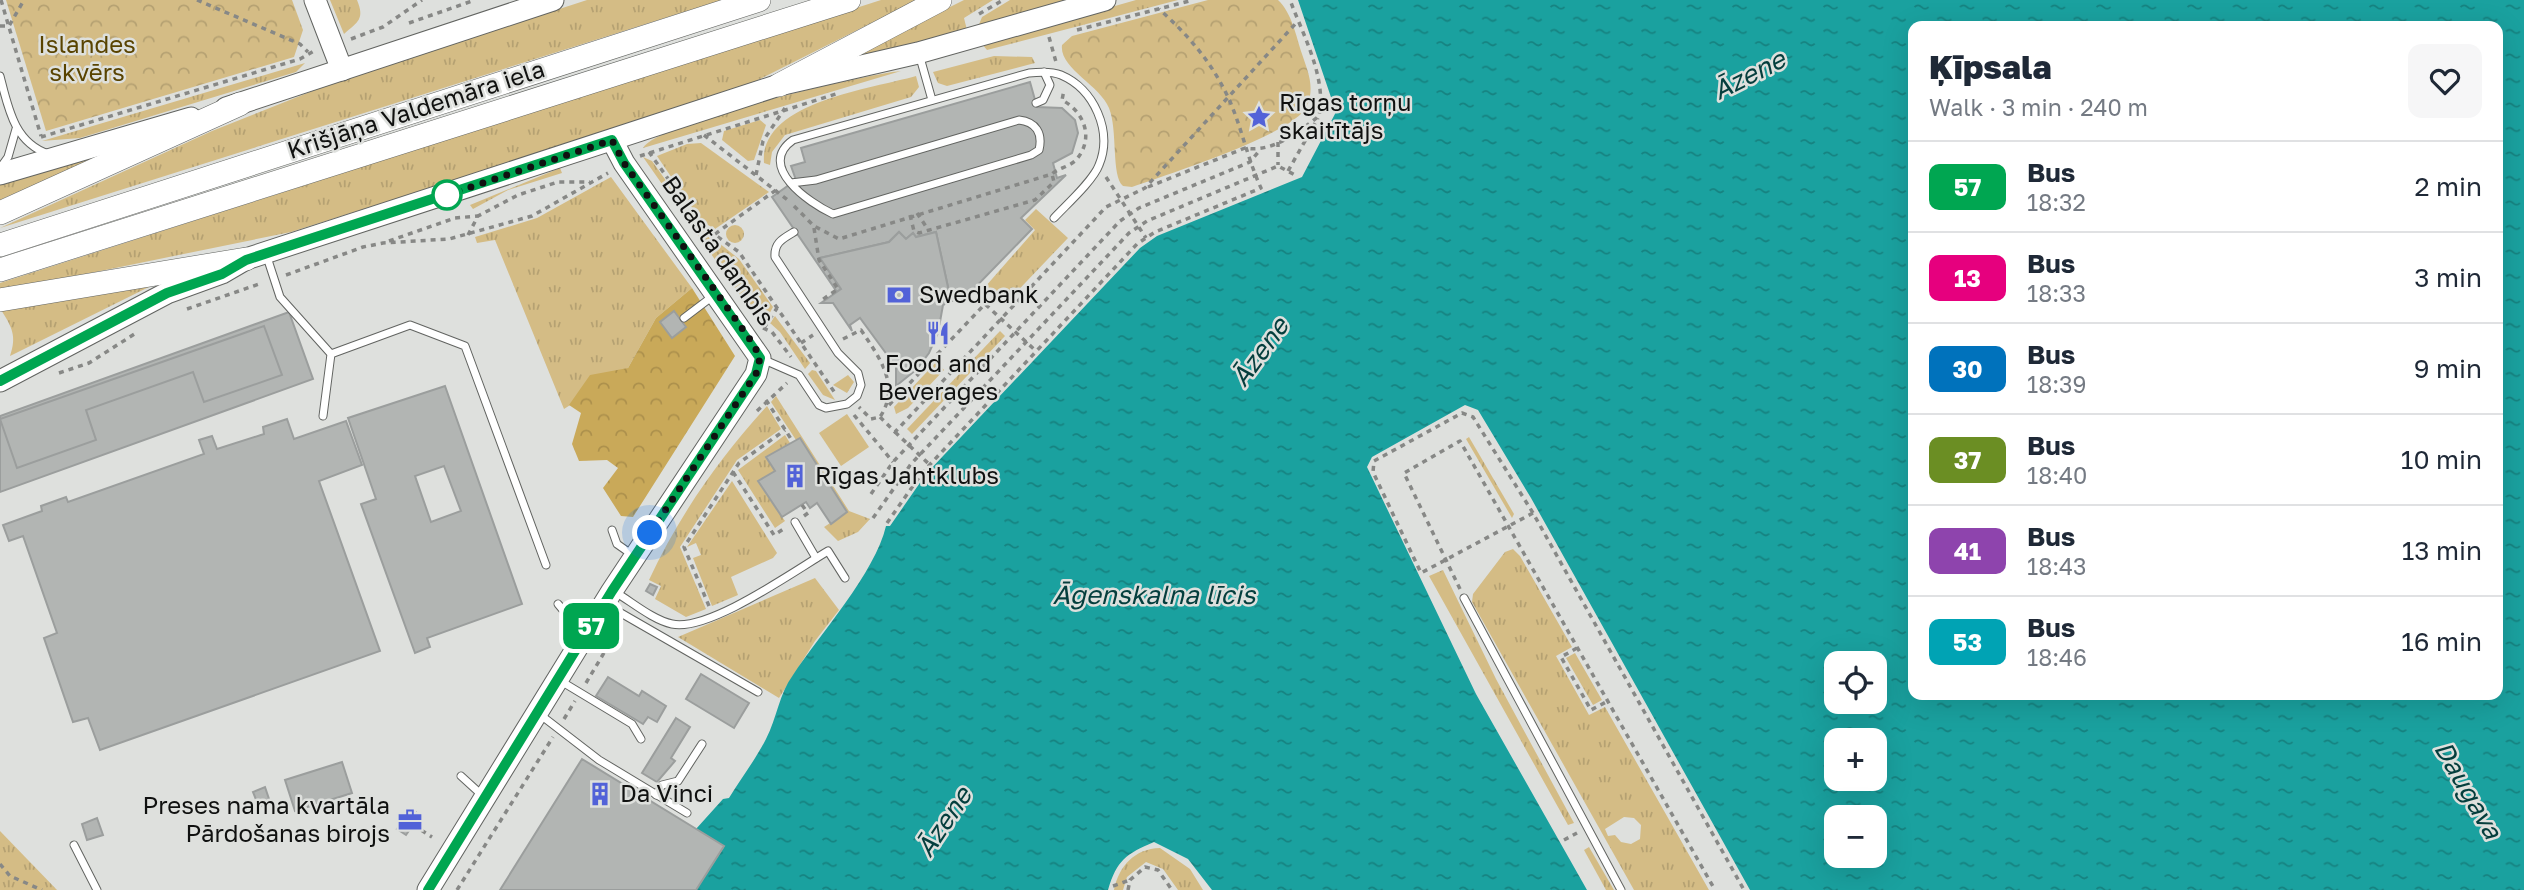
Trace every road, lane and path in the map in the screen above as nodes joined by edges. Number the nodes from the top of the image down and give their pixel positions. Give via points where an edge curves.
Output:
1 (1, 0) edge
2 (24, 0) edge
3 (197, 0) edge
4 (315, 0) edge
5 (422, 0) edge
6 (475, 0) edge
7 (553, 0) edge
8 (759, 0) edge
9 (849, 0) edge
10 (940, 0) edge
11 (1003, 0) edge
12 (1105, 0) edge
13 (1193, 0) edge
14 (1290, 0) edge
15 (1159, 9) junction
16 (970, 19) dead end
17 (1298, 21) junction
18 (410, 23) dead end
19 (0, 26) edge
20 (9, 26) junction
21 (1073, 31) dead end
22 (1061, 34) dead end
23 (1049, 37) junction
24 (1037, 41) dead end
25 (332, 45) junction
26 (308, 52) junction
27 (918, 53) junction
28 (341, 70) junction
29 (1044, 72) junction
30 (1059, 74) junction
31 (0, 76) edge
32 (779, 85) junction
33 (848, 91) dead end
34 (2, 93) edge
35 (1228, 96) junction
36 (932, 100) junction
37 (1036, 103) dead end
38 (240, 104) junction
39 (785, 108) junction
40 (1319, 116) junction
41 (16, 129) junction
42 (703, 134) junction
43 (41, 137) junction
44 (612, 140) junction
45 (27, 141) junction
46 (1278, 142) junction
47 (1245, 148) junction
48 (1259, 151) junction
49 (648, 152) junction
50 (62, 155) junction
51 (1250, 162) junction
52 (624, 163) junction
53 (1278, 166) junction
54 (1099, 167) junction
55 (0, 168) edge
56 (1288, 171) junction
57 (0, 174) edge
58 (1052, 174) junction
59 (756, 175) junction
60 (1255, 176) junction
61 (1297, 176) dead end
62 (592, 183) junction
63 (791, 183) junction
64 (1145, 188) junction
65 (776, 190) junction
66 (1120, 199) junction
67 (0, 213) edge
68 (917, 213) junction
69 (910, 215) junction
70 (1130, 215) junction
71 (478, 216) junction
72 (1054, 218) dead end
73 (814, 226) junction
74 (1138, 227) junction
75 (929, 231) junction
76 (794, 232) dead end
77 (715, 234) junction
78 (468, 235) junction
79 (1146, 238) junction
80 (383, 243) junction
81 (0, 245) edge
82 (256, 257) junction
83 (0, 270) edge
84 (274, 279) junction
85 (716, 294) junction
86 (824, 298) dead end
87 (0, 300) edge
88 (777, 308) junction
89 (177, 312) dead end
90 (684, 318) dead end
91 (1002, 319) junction
92 (147, 326) dead end
93 (1015, 332) junction
94 (1026, 342) junction
95 (757, 351) junction
96 (1036, 351) junction
97 (331, 354) junction
98 (815, 365) dead end
99 (51, 376) dead end
100 (0, 381) edge
101 (773, 393) dead end
102 (766, 400) junction
103 (887, 406) dead end
104 (323, 416) dead end
105 (751, 417) dead end
106 (880, 417) dead end
107 (785, 430) junction
108 (895, 432) junction
109 (793, 442) dead end
110 (908, 445) junction
111 (920, 455) junction
112 (930, 465) junction
113 (733, 472) junction
114 (871, 494) dead end
115 (802, 505) dead end
116 (1533, 513) junction
117 (873, 518) dead end
118 (795, 522) junction
119 (887, 523) dead end
120 (1507, 525) junction
121 (612, 530) dead end
122 (635, 556) junction
123 (816, 558) junction
124 (1447, 561) junction
125 (546, 565) dead end
126 (845, 578) dead end
127 (609, 597) junction
128 (1464, 598) joint
129 (558, 604) dead end
130 (627, 615) junction
131 (713, 616) junction
132 (589, 628) junction
133 (1577, 648) junction
134 (559, 679) junction
135 (580, 692) junction
136 (758, 692) dead end
137 (1608, 701) junction
138 (538, 713) junction
139 (559, 727) junction
140 (642, 739) dead end
141 (702, 744) dead end
142 (461, 776) dead end
143 (656, 795) junction
144 (485, 798) junction
145 (687, 813) dead end
146 (413, 825) dead end
147 (1585, 828) junction
148 (432, 837) dead end
149 (1564, 840) dead end
150 (74, 845) dead end
151 (0, 864) edge
152 (1130, 880) junction
153 (1113, 886) dead end
154 (42, 890) edge
155 (97, 890) edge
156 (428, 890) edge
157 (457, 890) edge
158 (1128, 890) edge
159 (1172, 890) edge
160 (1621, 890) edge
161 (1715, 890) edge
162 (1744, 890) edge

1 - 20 path
2 - 20 path
3 - 26 path via 300,44
4 - 25 street
5 - 25 path via 383,27
6 - 18 path
7 - 28 street
8 - 81 main road, Krišjāņa Valdemāra iela
9 - 83 main road, Krišjāņa Valdemāra iela
10 - 32 main road
11 - 16 path
12 - 27 street
13 - 15 path
14 - 17 path
15 - 21 path
15 - 35 path via 1200,50
17 - 35 path
17 - 40 path via 1319,82
19 - 20 path
20 - 43 path
22 - 23 path
23 - 24 path
23 - 30 path
25 - 26 path
25 - 28 street
26 - 43 path via 300,59
27 - 32 street
27 - 36 lane
28 - 38 street
29 - 30 lane
29 - 36 lane
29 - 37 lane via 1050,85 1043,100
30 - 54 lane via 1098,111 1104,145
30 - 58 path via 1062,100 1081,116 1086,133 1076,160
31 - 34 lane
32 - 44 street
33 - 39 path
34 - 41 lane
35 - 47 path
35 - 64 path
36 - 63 lane via 793,140 785,146 780,163
38 - 50 street
38 - 67 main road
39 - 42 path
39 - 59 path via 763,141
40 - 46 path
40 - 56 path
41 - 45 lane
41 - 55 lane
42 - 49 path
42 - 59 path
43 - 45 path
44 - 52 street, Balasta dambis
44 - 82 street
45 - 50 lane via 45,154
46 - 48 path
46 - 53 path
47 - 48 path
47 - 51 path
47 - 64 path
48 - 51 path
49 - 52 path
49 - 77 path via 701,225
50 - 57 street
51 - 60 path
51 - 70 path
52 - 62 path
52 - 85 street, Balasta dambis
53 - 56 path
53 - 60 path
54 - 66 path
54 - 72 lane
56 - 61 path
58 - 68 path
58 - 75 path via 1054,182 1035,201
59 - 65 path
60 - 74 path
60 - 79 path via 1261,188
62 - 71 path via 558,182 518,195
62 - 78 path via 533,216
63 - 63 lane via 815,206 833,214 1031,155 1039,150 1041,140 1037,128 1019,120 816,180
64 - 66 path
65 - 73 path
65 - 77 path
66 - 70 path
66 - 91 path via 1106,207
68 - 69 path
68 - 75 path
69 - 73 path via 839,239
69 - 75 path via 914,231
70 - 74 path
70 - 93 path
71 - 78 path
71 - 80 path via 455,218
73 - 86 path via 819,260 838,289
74 - 79 path
74 - 94 path
76 - 95 lane via 779,240 775,257 838,353 858,373 861,385 857,396 835,409 819,405 799,375
77 - 88 path via 739,253
78 - 80 path
79 - 96 path
80 - 84 path
82 - 84 lane
82 - 87 main road
82 - 100 street via 167,293
84 - 89 path
84 - 97 lane via 280,298
85 - 90 lane
85 - 95 street, Balasta dambis
88 - 95 path
88 - 98 path
91 - 93 path
91 - 103 path via 985,304
91 - 108 path
92 - 99 path via 89,363
93 - 94 path
93 - 110 path
94 - 96 path
94 - 111 path
95 - 122 street, Balasta dambis via 756,374
96 - 112 path
97 - 104 lane
97 - 125 lane via 410,325 465,346
101 - 102 path
102 - 105 path
102 - 107 path
106 - 108 path
107 - 109 path
107 - 113 path
108 - 110 path
110 - 111 path
110 - 114 path
111 - 112 path
111 - 117 path
112 - 119 path
113 - 118 path via 774,535
113 - 131 path via 684,547
115 - 118 path via 808,513
116 - 120 path
116 - 124 path via 1474,417 1462,413 1374,461 1373,472 1421,573
116 - 162 path
118 - 123 lane
120 - 124 path
120 - 124 path via 1460,441 1404,473
120 - 133 path
121 - 122 lane via 617,544
122 - 127 street, Balasta dambis
123 - 126 lane via 828,551
123 - 131 lane
124 - 128 path
127 - 130 lane
127 - 131 lane via 669,624 689,626
127 - 132 street, Balasta dambis
128 - 147 lane
129 - 132 lane
130 - 135 path
130 - 136 lane
132 - 134 street, Balasta dambis
133 - 137 path
133 - 137 path via 1561,657 1591,710
134 - 135 lane
134 - 138 street, Balasta dambis
135 - 139 path
135 - 140 lane via 632,724
137 - 161 path
138 - 139 lane
138 - 144 street, Balasta dambis
139 - 143 lane via 599,760
139 - 157 path
141 - 143 lane via 678,781 662,785
142 - 144 lane
143 - 145 lane
144 - 156 street, Balasta dambis
146 - 148 path
147 - 149 path
147 - 160 lane
150 - 155 lane
151 - 154 path via 10,876
152 - 153 path
152 - 158 path
152 - 159 path via 1145,867 1158,870

